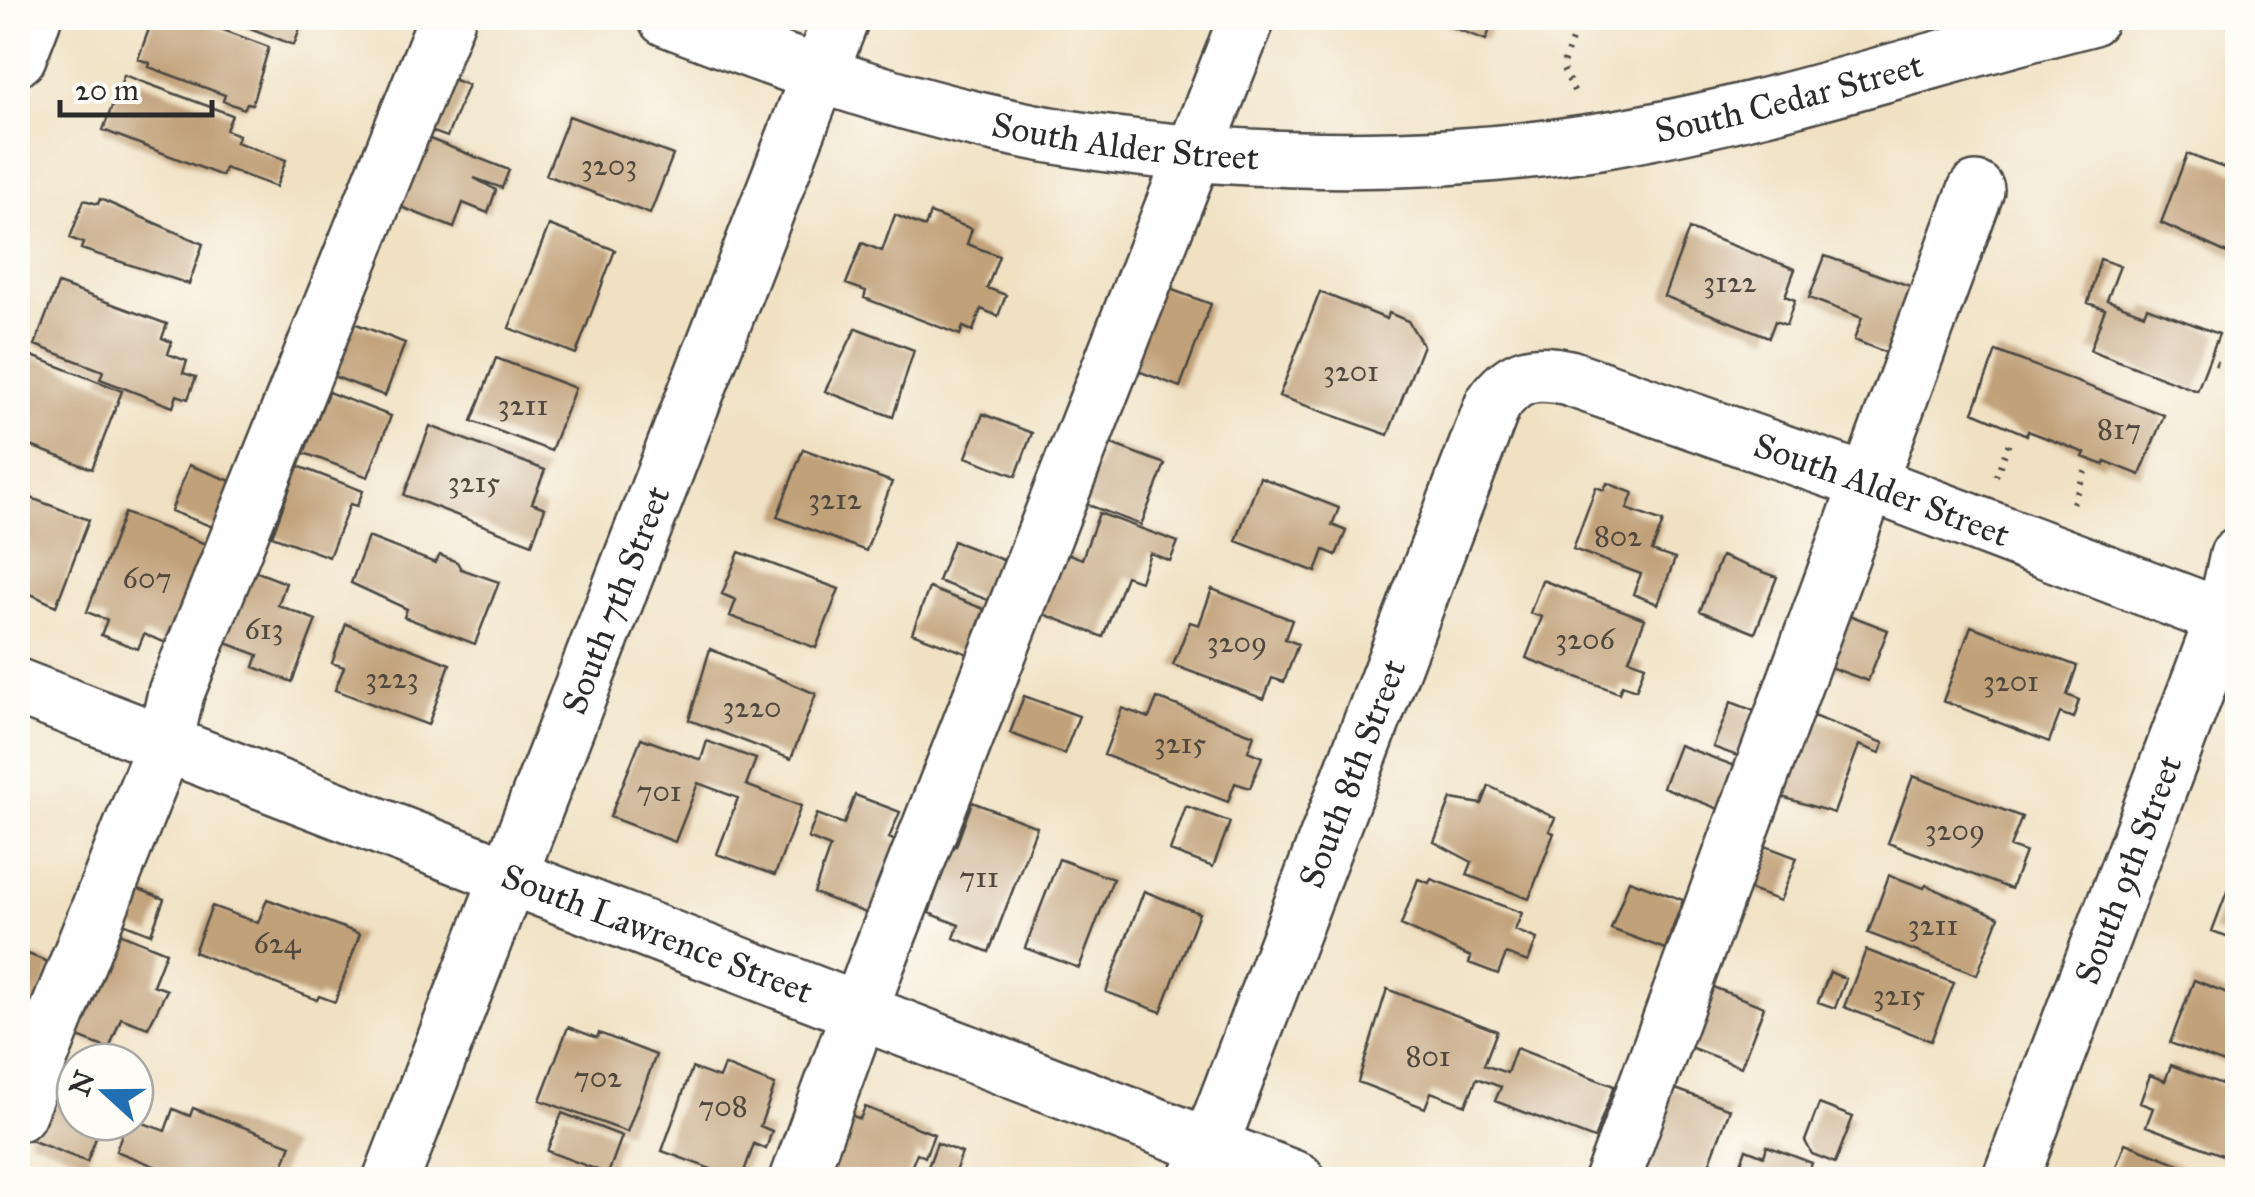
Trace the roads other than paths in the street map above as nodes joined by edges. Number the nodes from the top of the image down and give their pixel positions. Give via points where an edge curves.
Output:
1 (448, 18) edge
2 (666, 18) edge
3 (841, 18) edge
4 (1247, 18) edge
5 (2090, 18) edge
6 (818, 76) junction
7 (1600, 140) joint
8 (1195, 152) junction
9 (1976, 190) dead end
10 (1520, 376) joint
11 (1866, 482) junction
12 (2238, 555) edge
13 (2231, 620) edge
14 (18, 687) edge
15 (165, 744) junction
16 (508, 874) junction
17 (863, 1011) junction
18 (18, 1113) edge
19 (1204, 1163) edge
20 (390, 1180) edge
21 (798, 1180) edge
22 (1297, 1180) edge
23 (1612, 1180) edge
24 (2010, 1180) edge

1 - 15 street via 176,693
2 - 6 street, South Alder Street
3 - 6 street, South 7th Street
4 - 8 street
5 - 7 street, South Cedar Street via 1851,84
6 - 8 street, South Alder Street via 984,122
6 - 16 street, South 7th Street
7 - 8 street, South Alder Street via 1502,154 1316,160
8 - 17 street
9 - 11 street
10 - 11 street, South Alder Street via 1568,378
10 - 19 street, South 8th Street via 1493,404
11 - 13 street, South Alder Street
11 - 23 street
12 - 13 street, South 9th Street
13 - 24 street, South 9th Street
14 - 15 street, South Lawrence Street
15 - 16 street, South Lawrence Street
15 - 18 street
16 - 17 street, South Lawrence Street
16 - 20 street, South 7th Street
17 - 19 street, South Lawrence Street
17 - 21 street
19 - 22 street, South Lawrence Street

